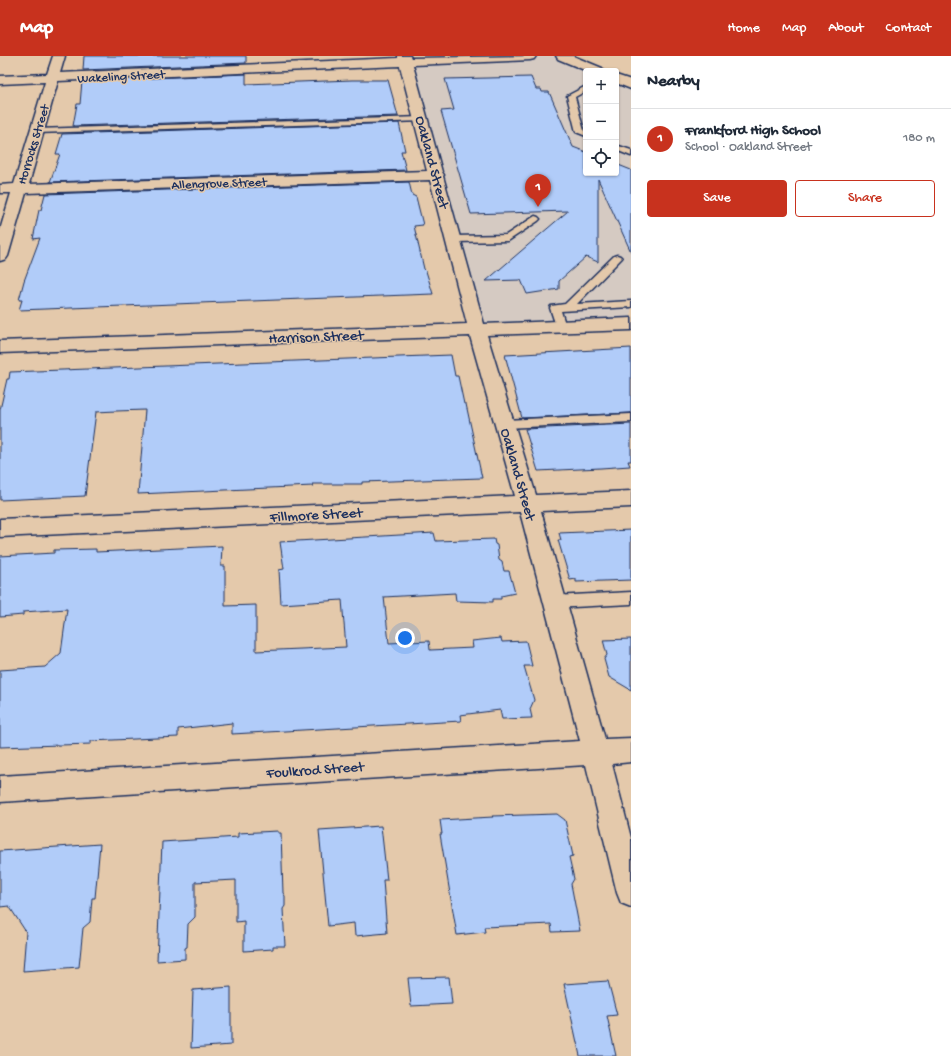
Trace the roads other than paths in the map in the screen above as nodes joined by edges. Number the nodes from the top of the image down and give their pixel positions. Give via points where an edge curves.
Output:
1 (59, 56) edge
2 (530, 56) edge
3 (562, 56) edge
4 (405, 59) edge
5 (591, 68) edge
6 (52, 78) junction
7 (619, 79) edge
8 (0, 80) edge
9 (631, 85) edge
10 (583, 90) edge
11 (422, 119) junction
12 (36, 131) junction
13 (583, 133) edge
14 (619, 148) edge
15 (631, 153) edge
16 (437, 176) junction
17 (19, 188) junction
18 (0, 189) edge
19 (535, 219) dead end
20 (454, 239) junction
21 (0, 256) edge
22 (617, 258) dead end
23 (631, 304) edge
24 (568, 307) junction
25 (631, 324) edge
26 (561, 327) junction
27 (477, 330) junction
28 (0, 348) edge
29 (631, 418) edge
30 (505, 424) junction
31 (631, 499) edge
32 (528, 504) junction
33 (0, 528) edge
34 (631, 598) edge
35 (554, 602) junction
36 (631, 750) edge
37 (596, 752) junction
38 (0, 789) edge
39 (631, 893) edge

1 - 6 street, Horrocks Street
2 - 4 street, Wakeling Street
3 - 5 street
4 - 6 street, Wakeling Street
4 - 11 street, Oakland Street
6 - 8 street, Wakeling Street
6 - 12 street, Horrocks Street
7 - 9 street
10 - 13 lane via 571,96 580,132
11 - 12 lane
11 - 16 street, Oakland Street
12 - 17 street, Horrocks Street
14 - 15 lane
16 - 17 street, Allengrove Street
16 - 20 street, Oakland Street
17 - 18 street, Allengrove Street
17 - 21 street, Horrocks Street
19 - 20 lane via 508,238
20 - 27 street, Oakland Street
22 - 24 lane
23 - 24 lane
24 - 26 lane via 555,308
25 - 26 street, Harrison Street
26 - 27 street, Harrison Street
27 - 28 street, Harrison Street
27 - 30 street, Oakland Street
29 - 30 lane
30 - 32 street, Oakland Street
31 - 32 street, Fillmore Street
32 - 33 street, Fillmore Street
32 - 35 street, Oakland Street
34 - 35 lane
35 - 37 street, Oakland Street
36 - 37 street, Foulkrod Street
37 - 38 street, Foulkrod Street
37 - 39 street, Oakland Street

